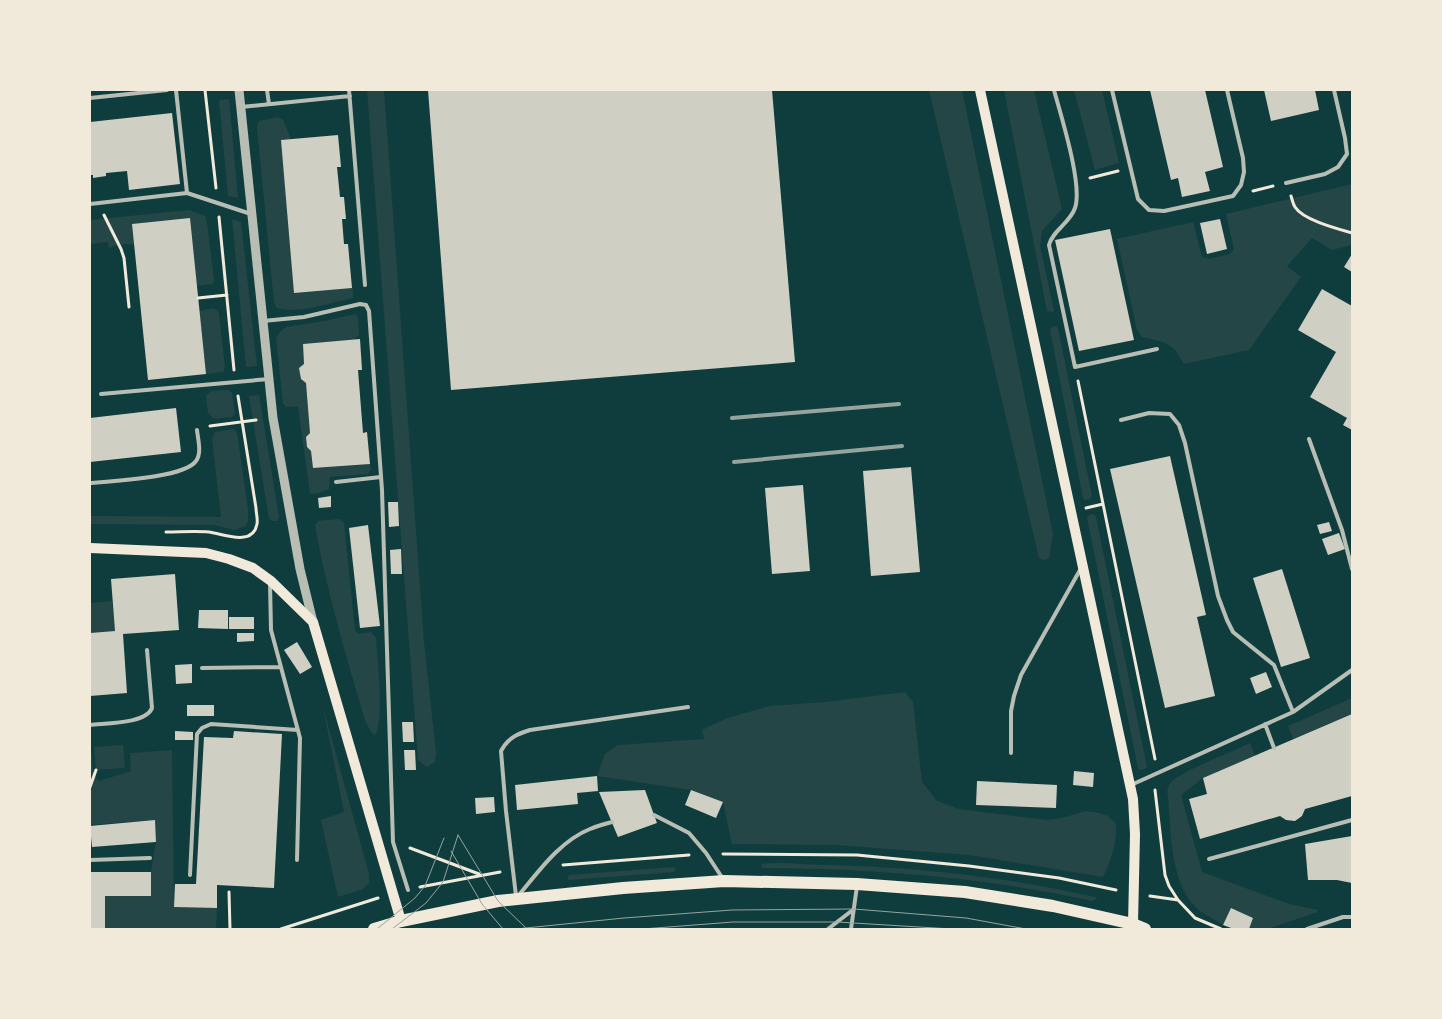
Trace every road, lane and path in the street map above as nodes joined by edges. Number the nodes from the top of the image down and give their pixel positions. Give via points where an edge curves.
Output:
1 (167, 90) edge
2 (176, 90) edge
3 (239, 90) edge
4 (267, 90) edge
5 (349, 90) edge
6 (980, 90) edge
7 (1054, 90) edge
8 (1112, 90) edge
9 (1227, 90) edge
10 (1334, 90) edge
11 (350, 96) junction
12 (90, 98) edge
13 (269, 104) junction
14 (241, 108) junction
15 (1131, 168) junction
16 (1092, 178) dead end
17 (1286, 183) joint
18 (187, 193) junction
19 (97, 203) junction
20 (90, 204) edge
21 (252, 214) junction
22 (1352, 233) edge
23 (365, 285) dead end
24 (226, 295) dead end
25 (198, 298) dead end
26 (129, 307) dead end
27 (262, 321) junction
28 (1158, 349) dead end
29 (1075, 367) junction
30 (269, 379) junction
31 (101, 394) dead end
32 (1121, 420) dead end
33 (242, 422) dead end
34 (210, 426) dead end
35 (197, 430) dead end
36 (1309, 439) dead end
37 (381, 477) junction
38 (336, 482) dead end
39 (90, 483) edge
40 (90, 548) edge
41 (1083, 565) junction
42 (1352, 569) edge
43 (270, 581) junction
44 (312, 622) junction
45 (147, 650) dead end
46 (282, 667) junction
47 (202, 668) dead end
48 (1352, 670) edge
49 (688, 707) dead end
50 (1294, 712) junction
51 (1265, 724) junction
52 (90, 725) edge
53 (298, 730) junction
54 (1274, 748) dead end
55 (1011, 752) dead end
56 (1155, 759) dead end
57 (96, 770) dead end
58 (1157, 773) junction
59 (1131, 785) junction
60 (90, 787) edge
61 (654, 815) dead end
62 (1352, 820) edge
63 (612, 822) dead end
64 (409, 848) dead end
65 (150, 858) dead end
66 (1209, 859) dead end
67 (90, 860) edge
68 (297, 860) dead end
69 (481, 874) dead end
70 (190, 875) dead end
71 (724, 881) junction
72 (857, 884) junction
73 (408, 890) dead end
74 (229, 892) dead end
75 (516, 898) junction
76 (1178, 900) dead end
77 (854, 909) junction
78 (1352, 917) edge
79 (402, 921) junction
80 (1139, 927) edge
81 (230, 929) edge
82 (374, 929) edge
83 (828, 929) edge
84 (851, 929) edge
85 (1307, 929) edge

1 - 12 lane
2 - 18 lane
3 - 14 street
4 - 13 lane
5 - 11 lane
6 - 41 main road
7 - 29 lane via 1077,182 1075,207 1051,237 1049,245
8 - 15 lane
9 - 15 lane via 1244,172 1242,185 1233,196 1164,211 1149,210 1138,198
10 - 17 lane via 1347,154 1338,167 1325,174
11 - 13 lane
11 - 23 lane
13 - 14 lane
14 - 21 street
15 - 16 path
17 - 22 path via 1296,208 1319,222
18 - 19 lane
18 - 21 lane
19 - 20 lane
19 - 26 path via 124,258
21 - 27 street
24 - 25 path
27 - 30 street
27 - 37 lane via 366,305 370,320
28 - 29 lane
29 - 56 path
30 - 31 lane
30 - 44 street via 285,493
32 - 50 lane via 1155,412 1170,414 1179,426 1218,596 1227,620 1234,632 1274,664
33 - 34 path
35 - 39 lane via 199,454 196,462 188,468 175,473
36 - 42 lane via 1342,530
37 - 38 lane
37 - 73 lane via 393,842
40 - 43 main road via 206,552 253,568
41 - 55 lane via 1021,676 1011,711
41 - 59 main road
43 - 44 main road
43 - 46 lane via 271,630
44 - 79 main road
45 - 52 lane via 151,712 136,720
46 - 47 lane
46 - 53 lane
48 - 50 lane
49 - 75 lane via 530,730 515,735 505,745 502,751 506,811
50 - 51 lane
51 - 54 lane
51 - 58 lane
53 - 68 lane
53 - 70 lane via 211,724 197,734
57 - 60 path
58 - 59 lane
58 - 76 path via 1155,791 1161,857 1164,875
59 - 80 main road
61 - 71 lane via 689,833
62 - 66 lane
63 - 75 lane via 588,829 559,850
64 - 69 path
65 - 67 lane
71 - 72 main road
71 - 75 main road
72 - 77 lane
72 - 80 main road via 965,892 1053,906
74 - 81 path
75 - 79 main road
77 - 83 lane
77 - 84 lane
78 - 85 lane
79 - 82 main road

